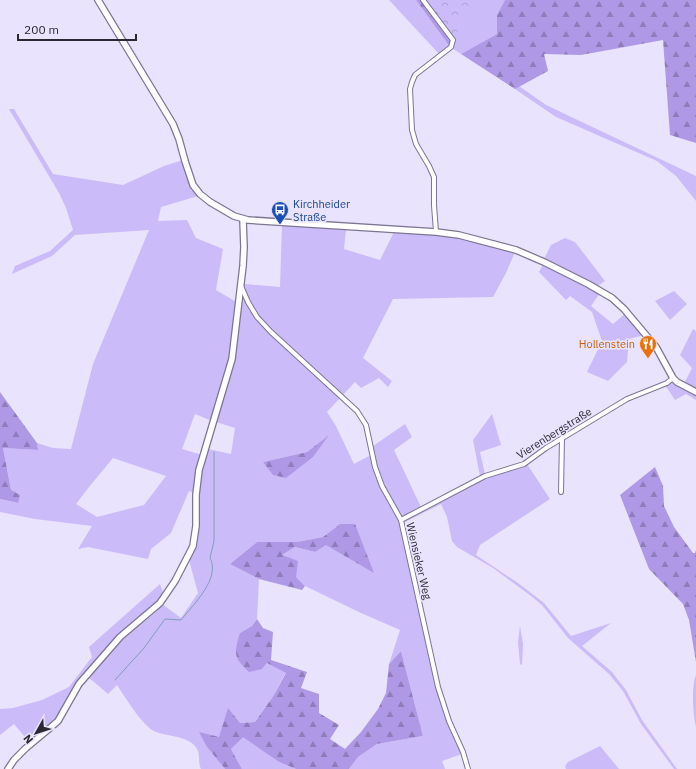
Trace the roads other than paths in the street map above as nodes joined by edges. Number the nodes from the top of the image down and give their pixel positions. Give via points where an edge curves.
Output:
1 (98, 0) edge
2 (423, 0) edge
3 (243, 220) junction
4 (436, 232) junction
5 (242, 286) junction
6 (673, 378) junction
7 (696, 392) edge
8 (562, 438) junction
9 (561, 492) dead end
10 (401, 520) junction
11 (8, 769) edge
12 (468, 769) edge

1 - 3 main road via 173,124 193,185 210,202
2 - 4 street via 453,40 450,47 415,75 410,89 412,130 416,144 434,178
3 - 4 main road
3 - 5 main road
4 - 6 main road via 459,235 516,250 563,271 612,298 624,308 656,347
5 - 10 street, Wiensieker Weg via 257,317 361,416 366,425 382,486
5 - 11 main road via 232,359 196,484 196,526 193,546 187,559 160,603 120,637 79,684 58,721 22,752
6 - 7 main road
6 - 8 street, Vierenbergstraße via 667,383 627,399
8 - 9 street
8 - 10 street, Vierenbergstraße via 524,464 485,476
10 - 12 street, Wiensieker Weg via 438,687

